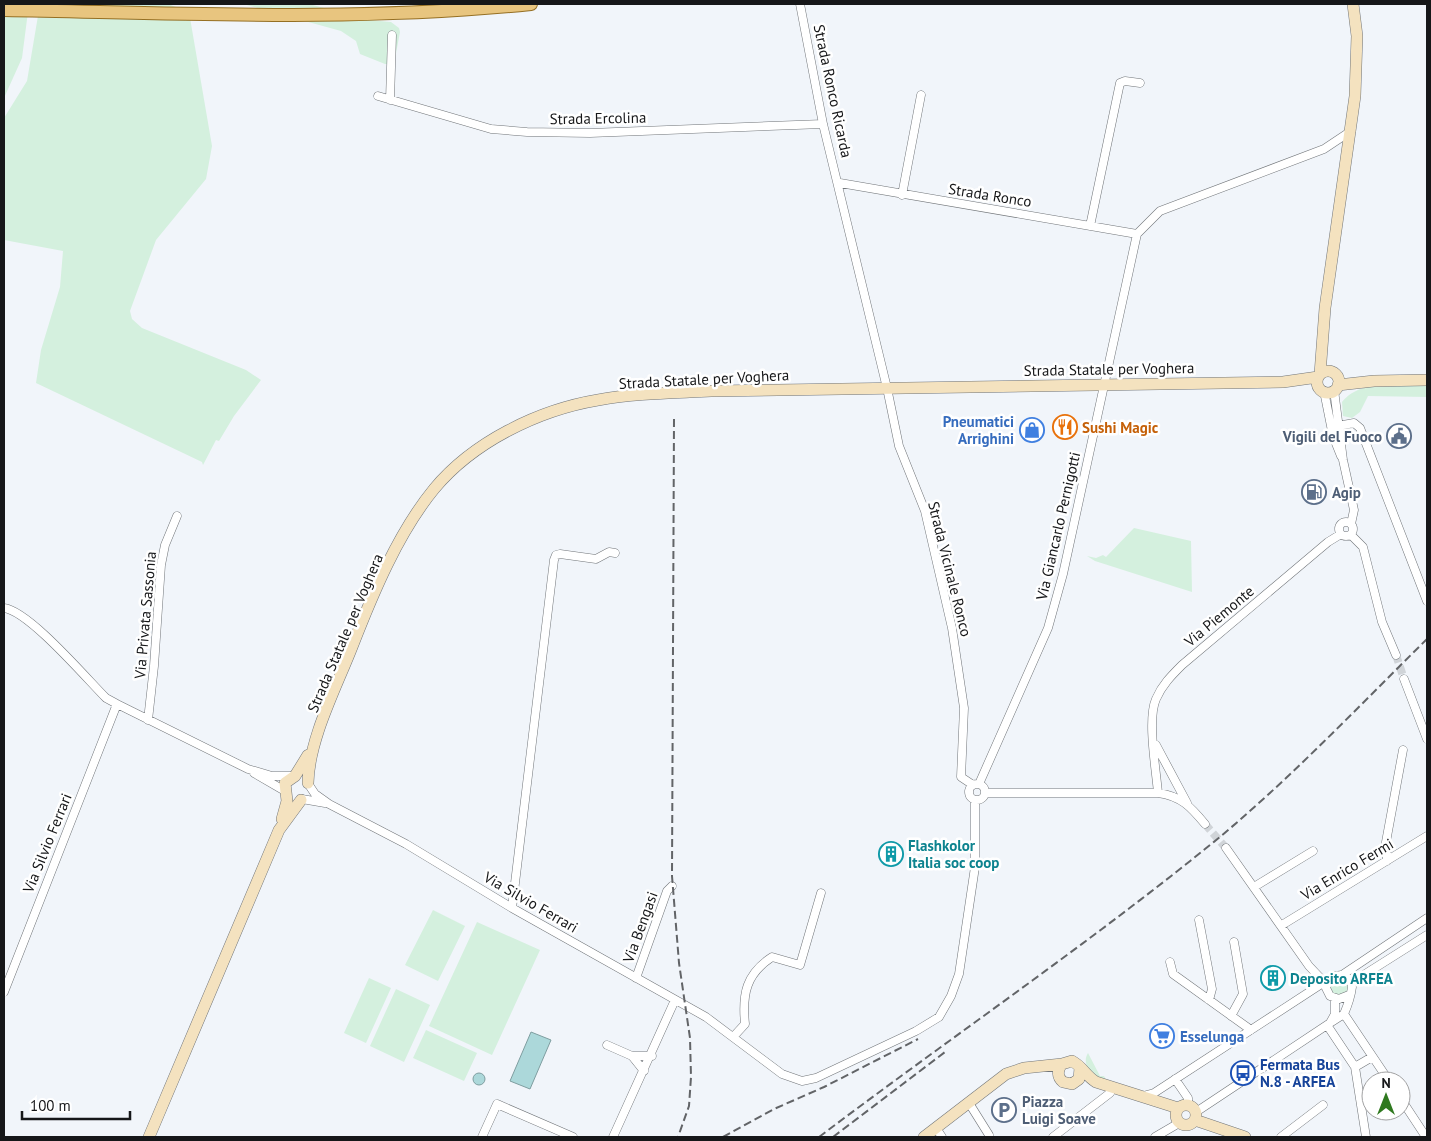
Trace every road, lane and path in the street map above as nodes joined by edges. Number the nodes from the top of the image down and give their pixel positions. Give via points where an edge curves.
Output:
1 (531, 4) edge
2 (800, 4) edge
3 (1353, 4) edge
4 (4, 10) edge
5 (392, 35) dead end
6 (1140, 83) dead end
7 (921, 95) dead end
8 (378, 96) dead end
9 (390, 100) junction
10 (824, 124) junction
11 (1351, 131) junction
12 (840, 183) junction
13 (902, 195) junction
14 (1090, 226) junction
15 (1137, 234) junction
16 (1427, 380) edge
17 (1328, 381) junction
18 (1103, 384) junction
19 (888, 388) junction
20 (1335, 427) junction
21 (177, 516) dead end
22 (1351, 524) junction
23 (1341, 534) junction
24 (1351, 535) junction
25 (616, 554) dead end
26 (1427, 601) edge
27 (4, 608) edge
28 (1396, 655) tunnel mouth
29 (1404, 679) tunnel mouth
30 (117, 704) junction
31 (148, 720) junction
32 (1427, 739) edge
33 (1155, 743) junction
34 (315, 744) junction
35 (1403, 750) dead end
36 (248, 769) junction
37 (294, 776) junction
38 (308, 784) junction
39 (976, 784) junction
40 (1158, 792) junction
41 (286, 793) junction
42 (985, 794) junction
43 (301, 799) junction
44 (975, 800) junction
45 (1187, 802) junction
46 (329, 804) junction
47 (1205, 824) tunnel mouth
48 (279, 830) junction
49 (1427, 836) edge
50 (1226, 848) tunnel mouth
51 (1313, 851) dead end
52 (1387, 861) junction
53 (672, 886) dead end
54 (1254, 887) junction
55 (821, 892) dead end
56 (512, 908) junction
57 (1427, 918) edge
58 (1199, 920) dead end
59 (1282, 925) junction
60 (1427, 935) edge
61 (1234, 942) dead end
62 (1170, 962) dead end
63 (1314, 972) junction
64 (1342, 975) junction
65 (636, 978) junction
66 (1351, 983) junction
67 (1325, 984) junction
68 (4, 992) edge
69 (1349, 995) junction
70 (1304, 996) junction
71 (1335, 999) junction
72 (675, 1000) junction
73 (1208, 1000) junction
74 (1344, 1014) junction
75 (1231, 1016) junction
76 (1328, 1024) junction
77 (1251, 1030) junction
78 (734, 1036) junction
79 (608, 1045) dead end
80 (632, 1056) junction
81 (652, 1056) junction
82 (1372, 1057) junction
83 (1062, 1064) junction
84 (1355, 1067) junction
85 (1080, 1068) junction
86 (1382, 1071) edge
87 (644, 1072) junction
88 (1175, 1079) junction
89 (1061, 1080) junction
90 (1072, 1084) junction
91 (991, 1086) junction
92 (1110, 1093) junction
93 (1142, 1096) junction
94 (969, 1103) junction
95 (1323, 1105) dead end
96 (1185, 1114) junction
97 (1411, 1114) edge
98 (939, 1133) edge
99 (990, 1136) dead end
100 (149, 1137) edge
101 (482, 1137) edge
102 (573, 1137) edge
103 (613, 1137) edge
104 (924, 1137) edge
105 (1053, 1137) edge
106 (1155, 1137) edge
107 (1245, 1137) edge
108 (1282, 1137) edge
109 (1366, 1137) edge
110 (1426, 1137) edge

1 - 4 main road via 389,14
2 - 10 street, Strada Ronco Ricarda
3 - 11 main road via 1357,36
5 - 9 street
6 - 14 street via 1125,81 1120,84
7 - 13 street
8 - 9 street, Strada Ercolina
9 - 10 street, Strada Ercolina via 491,129 527,132 590,133
10 - 12 street, Strada Ronco Ricarda
11 - 15 street via 1324,149 1160,211
11 - 17 main road via 1324,308 1323,342
12 - 13 street, Strada Ronco
12 - 19 street, Strada Vicinale Ronco
13 - 14 street, Strada Ronco
14 - 15 street, Strada Ronco
15 - 18 street, Via Giancarlo Pernigotti
16 - 17 main road, Strada Statale per Voghera
17 - 18 main road, Strada Statale per Voghera
17 - 20 street
18 - 19 main road, Strada Statale per Voghera
18 - 39 street, Via Giancarlo Pernigotti via 1063,574 1048,628
19 - 34 main road, Strada Statale per Voghera via 711,391 604,399 551,412 490,442 447,474 407,530 363,619
19 - 39 street, Strada Vicinale Ronco via 899,446 925,511 952,628 964,708 960,777
20 - 22 street via 1354,510
20 - 26 street via 1354,423 1360,428
21 - 31 street, Via Privata Sassonia via 161,565
22 - 23 street, Via Piemonte via 1341,525
22 - 24 street
23 - 24 street
23 - 33 street, Via Piemonte via 1182,665 1165,683 1155,701 1152,721
24 - 28 street via 1363,547 1382,622
25 - 56 street via 606,553 596,560 560,554 554,560
27 - 30 street via 36,628 106,698
29 - 32 street
30 - 31 street
30 - 68 street, Via Silvio Ferrari
31 - 36 street
33 - 40 street, Via Piemonte
33 - 45 street, Via Piemonte
34 - 37 main road, Strada Statale per Voghera
34 - 38 main road, Strada Statale per Voghera
35 - 52 street via 1386,842
36 - 37 street via 272,776
36 - 41 street
37 - 38 main road via 303,777
37 - 41 main road, Strada Statale per Voghera via 285,783
38 - 43 main road, Strada Statale per Voghera via 307,794
38 - 46 street, Via Silvio Ferrari
39 - 42 street via 984,788
39 - 44 street via 968,793
40 - 42 street
40 - 45 street
41 - 43 main road via 294,800
41 - 48 main road, Strada Statale per Voghera
42 - 44 street via 982,799
43 - 46 street, Via Silvio Ferrari
43 - 48 main road, Strada Statale per Voghera
44 - 78 street, Via Silvio Ferrari via 975,868 959,974 939,1017 816,1078 802,1081 782,1074
45 - 47 street, Via Piemonte
46 - 56 street, Via Silvio Ferrari via 406,844
48 - 100 main road, Strada Statale per Voghera
49 - 52 street, Via Enrico Fermi
50 - 54 street
51 - 54 street
52 - 59 street, Via Enrico Fermi
53 - 65 street, Via Bengasi via 666,891
54 - 59 street
55 - 78 street via 800,965 772,957 759,966 749,982 743,1002 745,1024
56 - 65 street, Via Silvio Ferrari
57 - 64 street
58 - 73 street via 1212,989
59 - 63 street
60 - 66 street
61 - 75 street via 1243,994
62 - 73 street via 1173,974
63 - 67 street
63 - 70 street via 1312,984
64 - 66 street
64 - 67 street via 1332,977
65 - 72 street, Via Silvio Ferrari
66 - 69 street
67 - 70 street
67 - 71 street
69 - 71 street
69 - 74 street
70 - 77 street
71 - 76 street via 1335,1014
72 - 78 street, Via Silvio Ferrari
72 - 81 street
73 - 75 street
74 - 76 street
74 - 82 street
75 - 77 street
76 - 84 street
76 - 96 street
77 - 88 street
79 - 80 street
80 - 81 street
80 - 87 street
81 - 87 street
82 - 84 street
82 - 86 street
83 - 85 main road via 1072,1061
83 - 89 main road via 1058,1074
83 - 91 main road via 1012,1071
84 - 109 street
85 - 90 main road via 1079,1079
85 - 93 main road via 1096,1082
87 - 103 street
88 - 93 street via 1154,1093
88 - 96 street via 1188,1098
89 - 90 main road
89 - 91 main road via 1046,1075 1019,1075
90 - 92 main road
91 - 94 main road
92 - 96 main road
92 - 105 street
93 - 96 main road
94 - 98 main road
94 - 99 street
95 - 108 street
96 - 106 street
96 - 107 main road
97 - 110 street
98 - 104 main road
101 - 102 street via 497,1104

